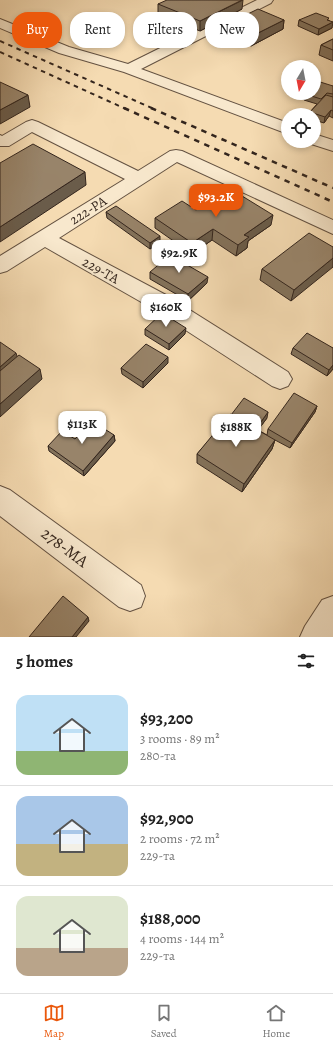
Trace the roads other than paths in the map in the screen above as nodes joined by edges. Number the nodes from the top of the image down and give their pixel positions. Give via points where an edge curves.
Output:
1 (267, 0) edge
2 (0, 23) edge
3 (129, 69) junction
4 (281, 126) edge
5 (0, 140) edge
6 (321, 142) edge
7 (333, 146) edge
8 (139, 178) junction
9 (333, 228) edge
10 (44, 238) junction
11 (0, 266) edge
12 (280, 379) dead end
13 (0, 499) edge
14 (130, 596) dead end
15 (333, 611) edge
16 (316, 637) edge

1 - 3 street
2 - 3 street via 64,50
3 - 4 street
5 - 8 street via 3,142 32,125
6 - 7 street
8 - 9 street, 222-РА via 176,155
8 - 10 street, 222-РА
10 - 11 street, 222-РА
10 - 12 street, 229-ТА via 158,301
13 - 14 street, 278-МА
15 - 16 street

